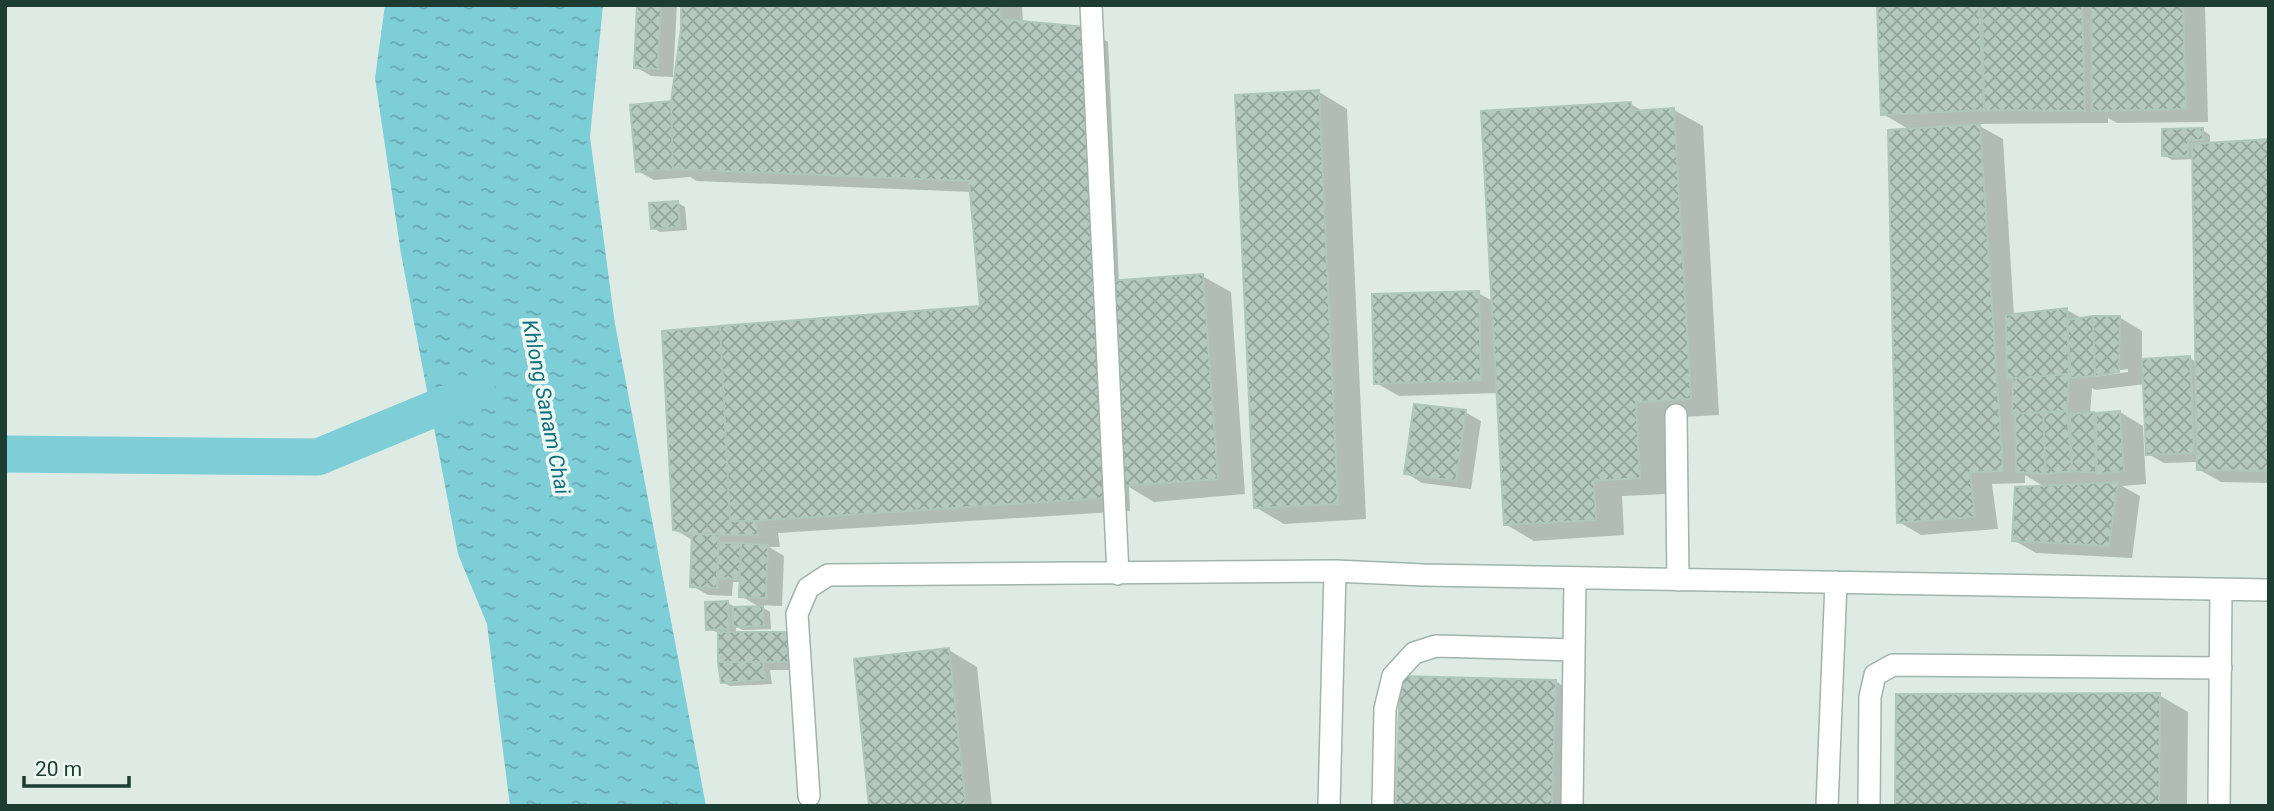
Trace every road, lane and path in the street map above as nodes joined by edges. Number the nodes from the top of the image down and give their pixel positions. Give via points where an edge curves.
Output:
1 (1091, 5) edge
2 (1676, 415) dead end
3 (1335, 571) junction
4 (1118, 573) junction
5 (1575, 578) junction
6 (1678, 580) junction
7 (1836, 582) junction
8 (2221, 589) junction
9 (2269, 590) edge
10 (1574, 650) junction
11 (2221, 668) junction
12 (809, 796) dead end
13 (1329, 806) edge
14 (1383, 806) edge
15 (1572, 806) edge
16 (1826, 806) edge
17 (1869, 806) edge
18 (2218, 806) edge

1 - 4 lane
2 - 6 lane
3 - 4 lane
3 - 5 lane
3 - 13 lane
4 - 12 lane via 828,575 808,588 797,614
5 - 6 lane
5 - 10 lane
6 - 7 lane
7 - 8 lane
7 - 16 lane
8 - 9 lane
8 - 11 lane
10 - 14 lane via 1436,646 1414,653 1393,676 1385,709
10 - 15 lane
11 - 17 lane via 1893,665 1875,675 1870,697
11 - 18 lane

